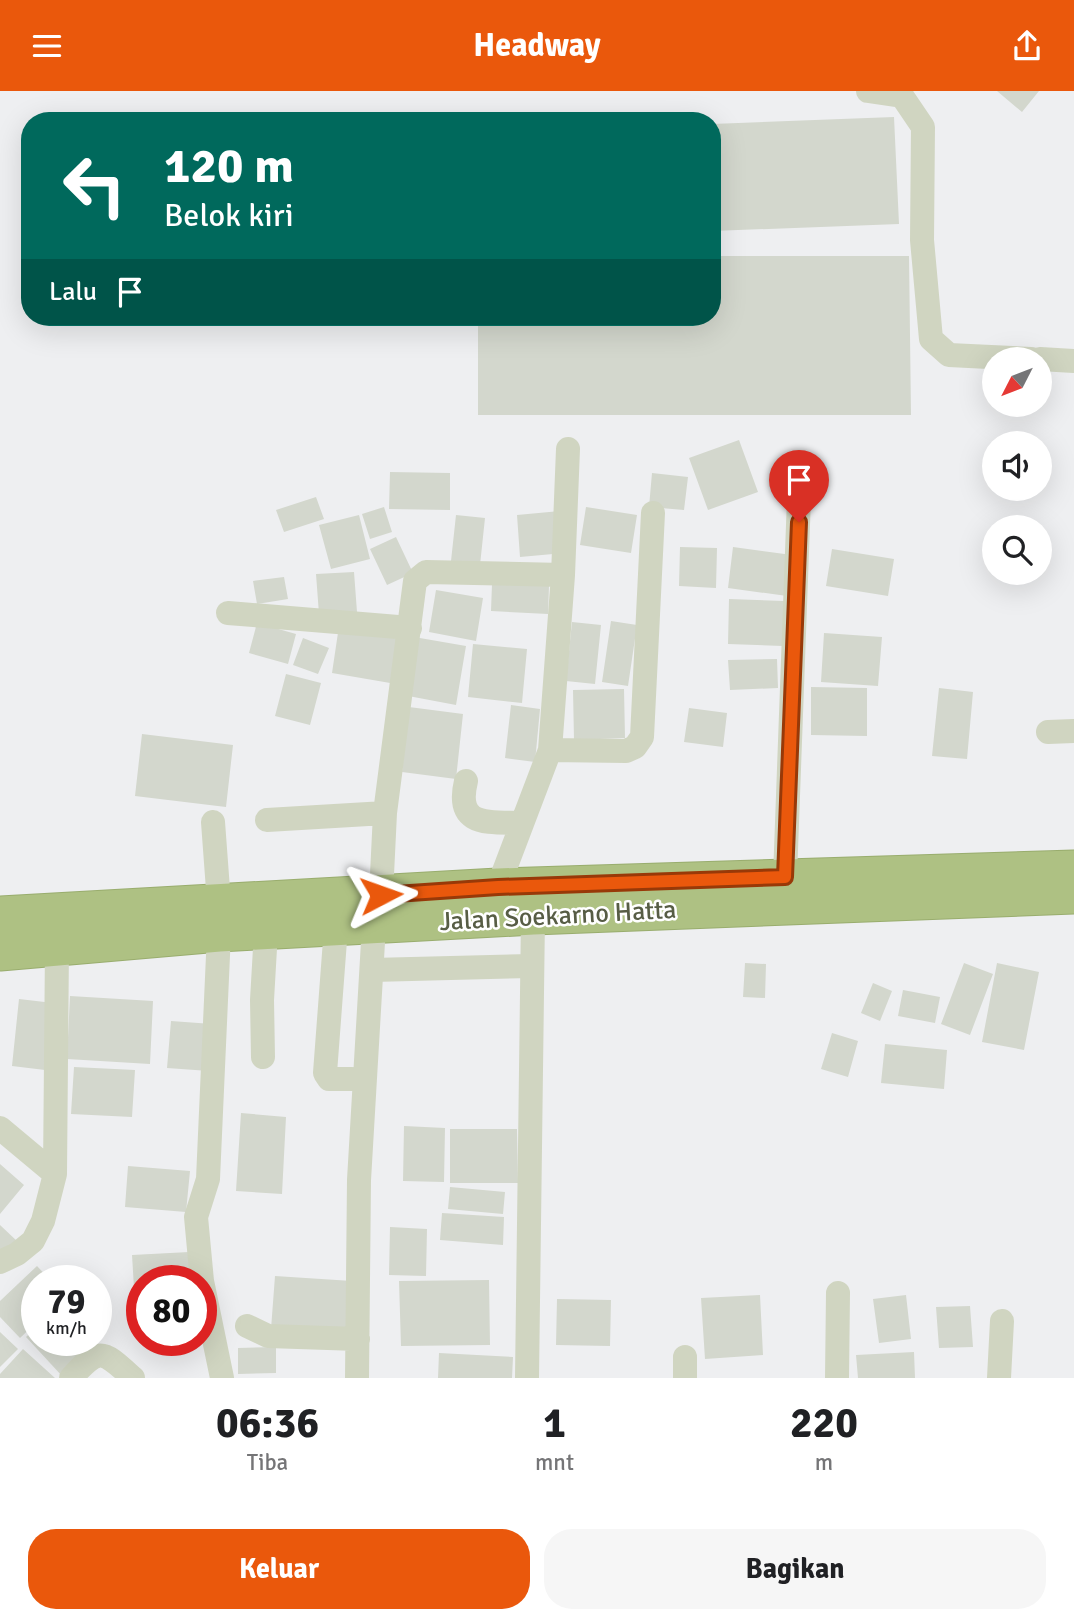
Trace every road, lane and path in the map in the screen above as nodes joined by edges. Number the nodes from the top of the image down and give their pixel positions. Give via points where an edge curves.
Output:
1 (868, 91) edge
2 (982, 357) edge
3 (1052, 360) edge
4 (1074, 361) edge
5 (568, 449) dead end
6 (799, 498) dead end
7 (653, 513) dead end
8 (563, 575) junction
9 (228, 613) dead end
10 (410, 628) junction
11 (1074, 731) edge
12 (1048, 732) dead end
13 (550, 750) junction
14 (466, 781) dead end
15 (385, 813) junction
16 (267, 820) dead end
17 (213, 822) dead end
18 (520, 823) junction
19 (785, 877) junction
20 (1068, 882) edge
21 (498, 887) junction
22 (977, 887) junction
23 (377, 910) junction
24 (0, 915) edge
25 (533, 916) junction
26 (219, 918) junction
27 (336, 927) junction
28 (266, 930) junction
29 (57, 945) junction
30 (0, 952) edge
31 (531, 966) junction
32 (372, 970) junction
33 (263, 1057) dead end
34 (352, 1079) dead end
35 (0, 1128) edge
36 (55, 1174) junction
37 (0, 1262) edge
38 (838, 1293) dead end
39 (1002, 1321) dead end
40 (247, 1326) dead end
41 (358, 1339) junction
42 (71, 1378) edge
43 (133, 1378) edge
44 (222, 1378) edge
45 (356, 1378) edge
46 (527, 1378) edge
47 (837, 1378) edge
48 (999, 1378) edge

1 - 2 street via 902,96 923,127 922,240 932,339 949,355
3 - 4 street
5 - 8 street
6 - 19 street
7 - 13 street via 642,737 626,751
8 - 10 street via 426,572 415,581
8 - 13 street
9 - 10 street
10 - 15 street
11 - 12 street
13 - 18 street
14 - 18 street via 464,810 474,820
15 - 16 street
15 - 23 street
17 - 26 street
18 - 21 street
19 - 21 highway, Jalan Soekarno Hatta
19 - 22 highway, Jalan Soekarno Hatta
20 - 22 highway, Jalan Soekarno Hatta
21 - 23 highway, Jalan Soekarno Hatta
22 - 25 highway, Jalan Soekarno Hatta
23 - 25 highway, Jalan Soekarno Hatta
23 - 26 highway, Jalan Soekarno Hatta
23 - 27 highway, Jalan Soekarno Hatta
23 - 32 street
24 - 26 highway, Jalan Soekarno Hatta
25 - 31 street
26 - 28 highway, Jalan Soekarno Hatta
26 - 29 highway, Jalan Soekarno Hatta
26 - 44 street via 208,1179 196,1217 202,1281
27 - 28 highway, Jalan Soekarno Hatta
27 - 34 street via 325,1073 329,1079
28 - 33 street
29 - 30 highway, Jalan Soekarno Hatta
29 - 36 street
31 - 32 street
31 - 46 street
32 - 41 street via 359,1180
35 - 36 street
36 - 37 street via 33,1241
38 - 47 street
39 - 48 street
40 - 41 street via 268,1336
41 - 45 street
42 - 43 street via 98,1353 108,1355

